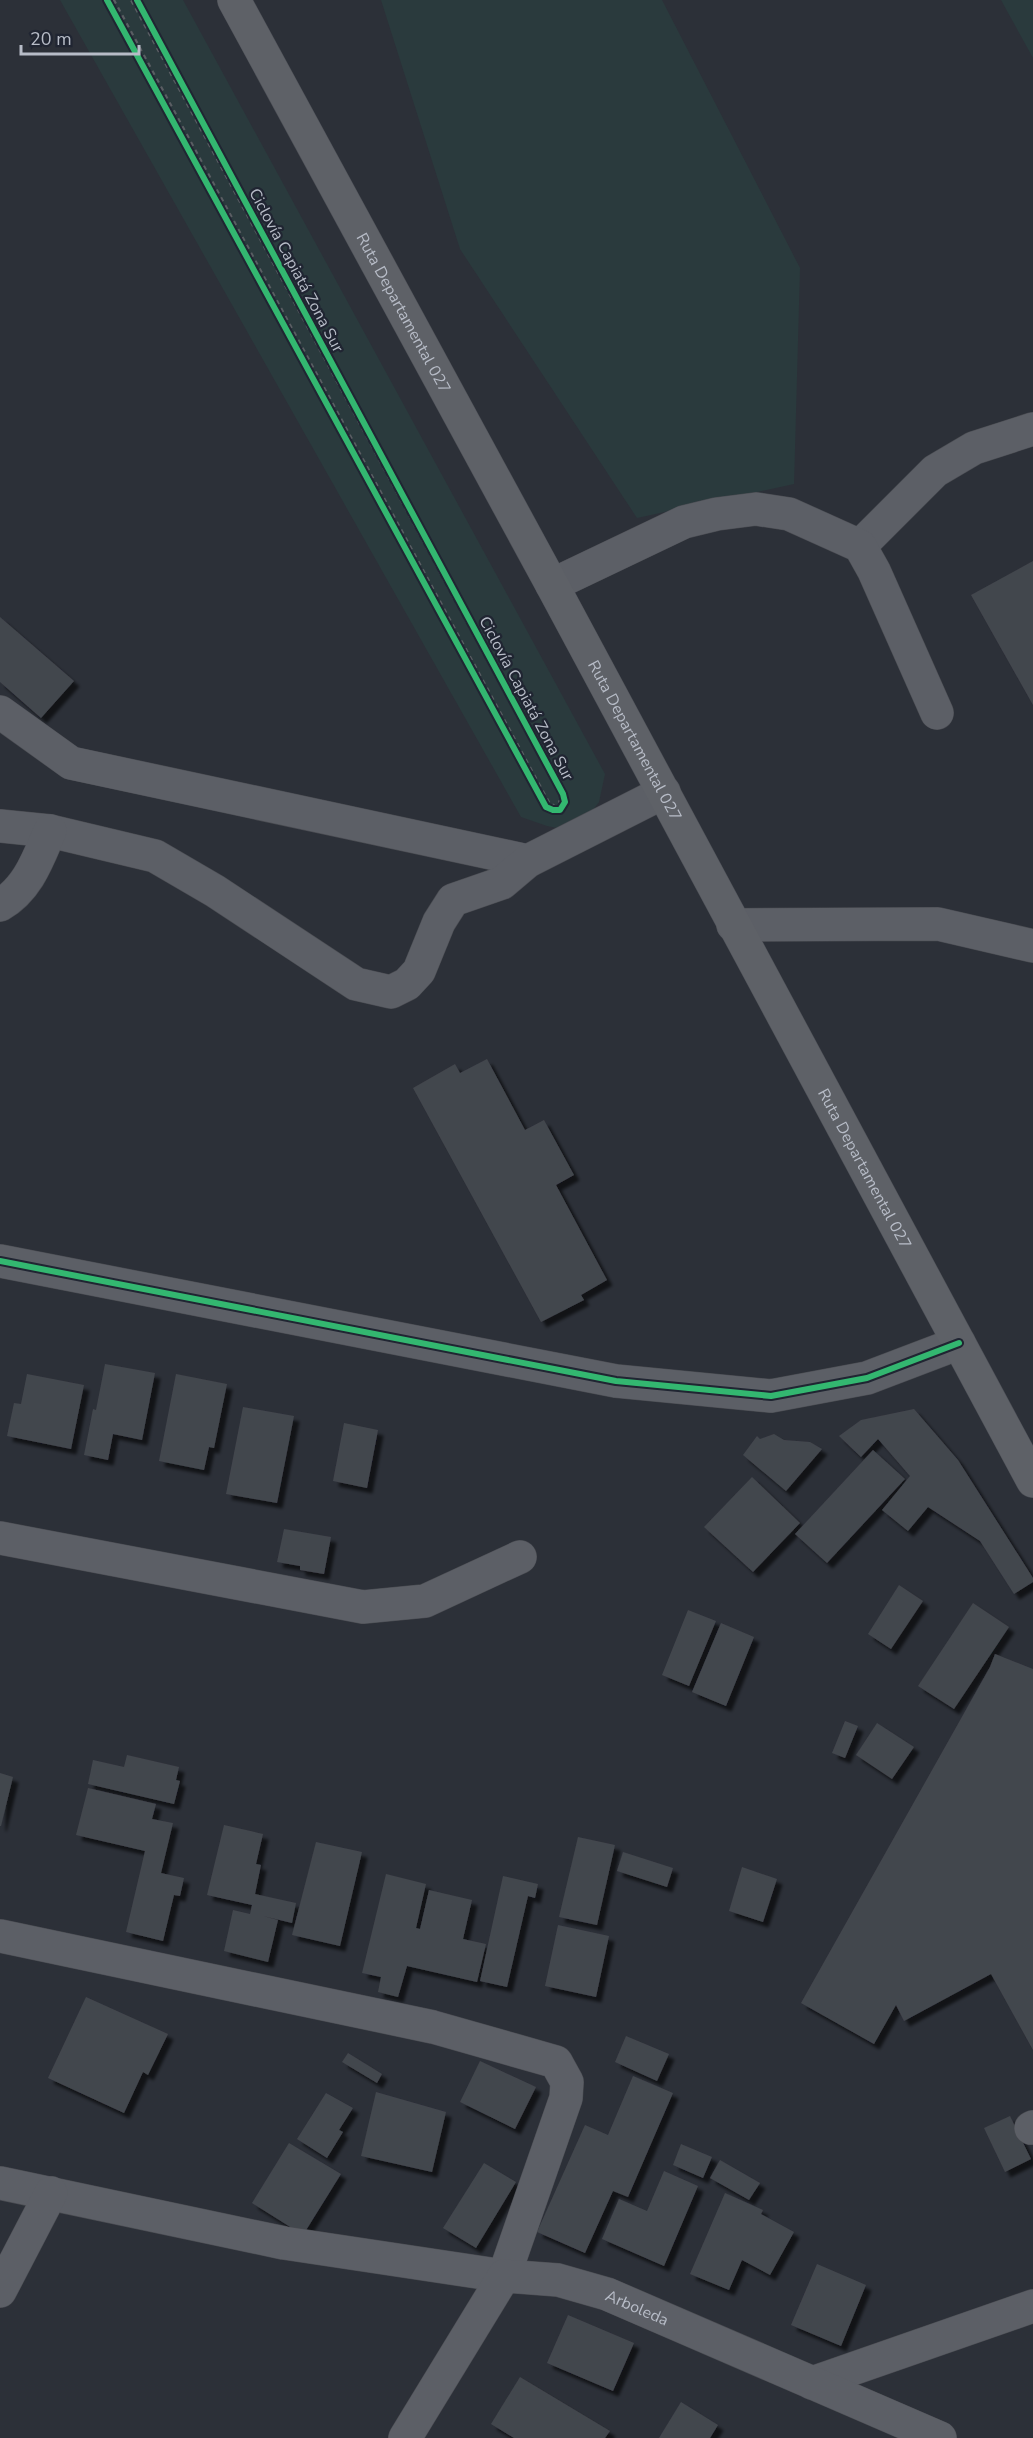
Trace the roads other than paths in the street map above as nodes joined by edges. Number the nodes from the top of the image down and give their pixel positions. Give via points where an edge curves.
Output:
1 (234, 0) edge
2 (1033, 429) edge
3 (860, 546) junction
4 (552, 585) junction
5 (0, 712) edge
6 (937, 713) dead end
7 (664, 792) junction
8 (0, 826) edge
9 (50, 831) junction
10 (528, 861) junction
11 (0, 905) edge
12 (733, 925) junction
13 (1033, 946) edge
14 (0, 1261) edge
15 (959, 1343) junction
16 (1033, 1481) edge
17 (0, 1538) edge
18 (520, 1557) dead end
19 (0, 1936) edge
20 (0, 2183) edge
21 (51, 2193) junction
22 (504, 2276) junction
23 (0, 2291) edge
24 (1033, 2306) edge
25 (812, 2383) junction
26 (405, 2438) edge
27 (940, 2438) edge

1 - 4 main road, Ruta Departamental 027
2 - 3 street via 974,448 935,471
3 - 4 street via 789,514 756,509 684,522
3 - 6 street
4 - 7 main road, Ruta Departamental 027
5 - 10 street via 71,763
7 - 10 street
7 - 12 main road, Ruta Departamental 027
8 - 9 street
9 - 10 street via 155,856 356,984 391,992 420,971 453,900 502,883
9 - 11 street via 33,871 12,898
12 - 13 street via 938,924
12 - 15 main road, Ruta Departamental 027
14 - 15 street via 616,1381 771,1396 867,1378
15 - 16 main road, Ruta Departamental 027
17 - 18 street via 363,1607 425,1601
19 - 22 street via 433,2027 556,2062 567,2082 566,2098
20 - 21 street, Arboleda
21 - 22 street, Arboleda via 284,2243
21 - 23 street
22 - 25 street, Arboleda via 558,2280 607,2294
22 - 26 street
24 - 25 street
25 - 27 street, Arboleda

